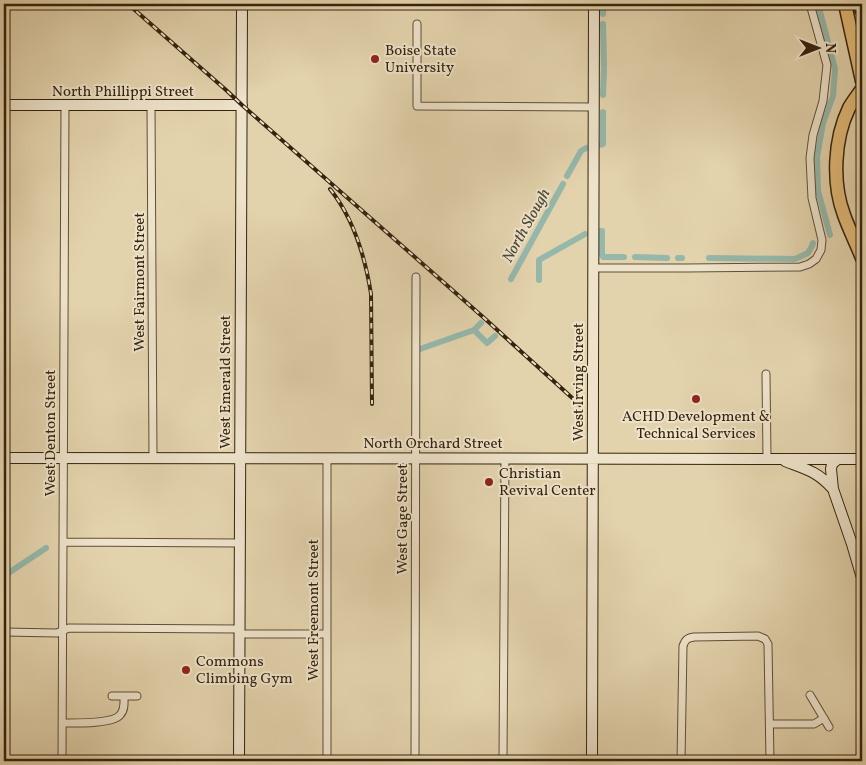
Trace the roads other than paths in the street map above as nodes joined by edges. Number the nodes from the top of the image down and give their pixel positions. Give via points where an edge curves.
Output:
1 (242, 4) edge
2 (594, 4) edge
3 (810, 4) edge
4 (845, 4) edge
5 (861, 4) edge
6 (862, 11) edge
7 (418, 24) dead end
8 (862, 81) edge
9 (862, 89) edge
10 (4, 105) edge
11 (242, 105) junction
12 (65, 106) junction
13 (151, 106) junction
14 (593, 107) junction
15 (862, 258) edge
16 (593, 268) junction
17 (416, 277) dead end
18 (766, 374) dead end
19 (4, 458) edge
20 (63, 458) junction
21 (153, 458) junction
22 (240, 458) junction
23 (327, 458) junction
24 (416, 458) junction
25 (505, 458) junction
26 (592, 458) junction
27 (772, 459) junction
28 (838, 459) junction
29 (862, 459) edge
30 (833, 489) junction
31 (63, 542) junction
32 (240, 543) junction
33 (862, 578) edge
34 (62, 630) junction
35 (4, 632) edge
36 (240, 632) junction
37 (327, 634) junction
38 (810, 695) dead end
39 (112, 696) dead end
40 (124, 696) junction
41 (137, 696) dead end
42 (824, 718) junction
43 (62, 723) junction
44 (770, 724) junction
45 (829, 727) dead end
46 (62, 761) edge
47 (239, 761) edge
48 (327, 761) edge
49 (415, 761) edge
50 (503, 761) edge
51 (592, 761) edge
52 (681, 761) edge
53 (770, 761) edge

1 - 11 street, West Emerald Street
2 - 14 street, West Irving Street
3 - 16 street via 827,66 810,158 812,198 822,240 816,259 800,266
4 - 8 highway
5 - 6 highway
7 - 14 street via 417,106
9 - 15 highway via 842,128 836,165 837,190
10 - 12 street, North Phillippi Street
11 - 13 street, North Phillippi Street
11 - 22 street, West Emerald Street
12 - 13 street, North Phillippi Street
12 - 20 street, West Denton Street
13 - 21 street, West Fairmont Street
14 - 16 street, West Irving Street
16 - 26 street, West Irving Street
17 - 24 street, West Gage Street
18 - 27 street
19 - 20 street, North Orchard Street
20 - 21 street, North Orchard Street
20 - 31 street, West Denton Street
21 - 22 street, North Orchard Street
22 - 23 street, North Orchard Street
22 - 32 street, West Emerald Street
23 - 24 street, North Orchard Street
23 - 37 street, West Freemont Street
24 - 25 street, North Orchard Street
24 - 49 street, West Gage Street
25 - 26 street, North Orchard Street
25 - 50 street
26 - 27 street, North Orchard Street
26 - 51 street, West Irving Street
27 - 28 street, North Orchard Street
27 - 30 street via 818,474
28 - 29 street, North Orchard Street
28 - 30 street via 831,469
30 - 33 street
31 - 32 street
31 - 34 street, West Denton Street
32 - 36 street, West Emerald Street
34 - 35 street
34 - 36 street
34 - 43 street, West Denton Street
36 - 37 street
36 - 47 street, West Emerald Street
37 - 48 street, West Freemont Street
38 - 42 street
39 - 40 street
40 - 41 street
40 - 43 street via 124,708 117,719
42 - 44 street via 814,724
42 - 45 street
43 - 46 street, West Denton Street
44 - 52 street via 768,644 765,639 758,636 687,639 683,646
44 - 53 street

